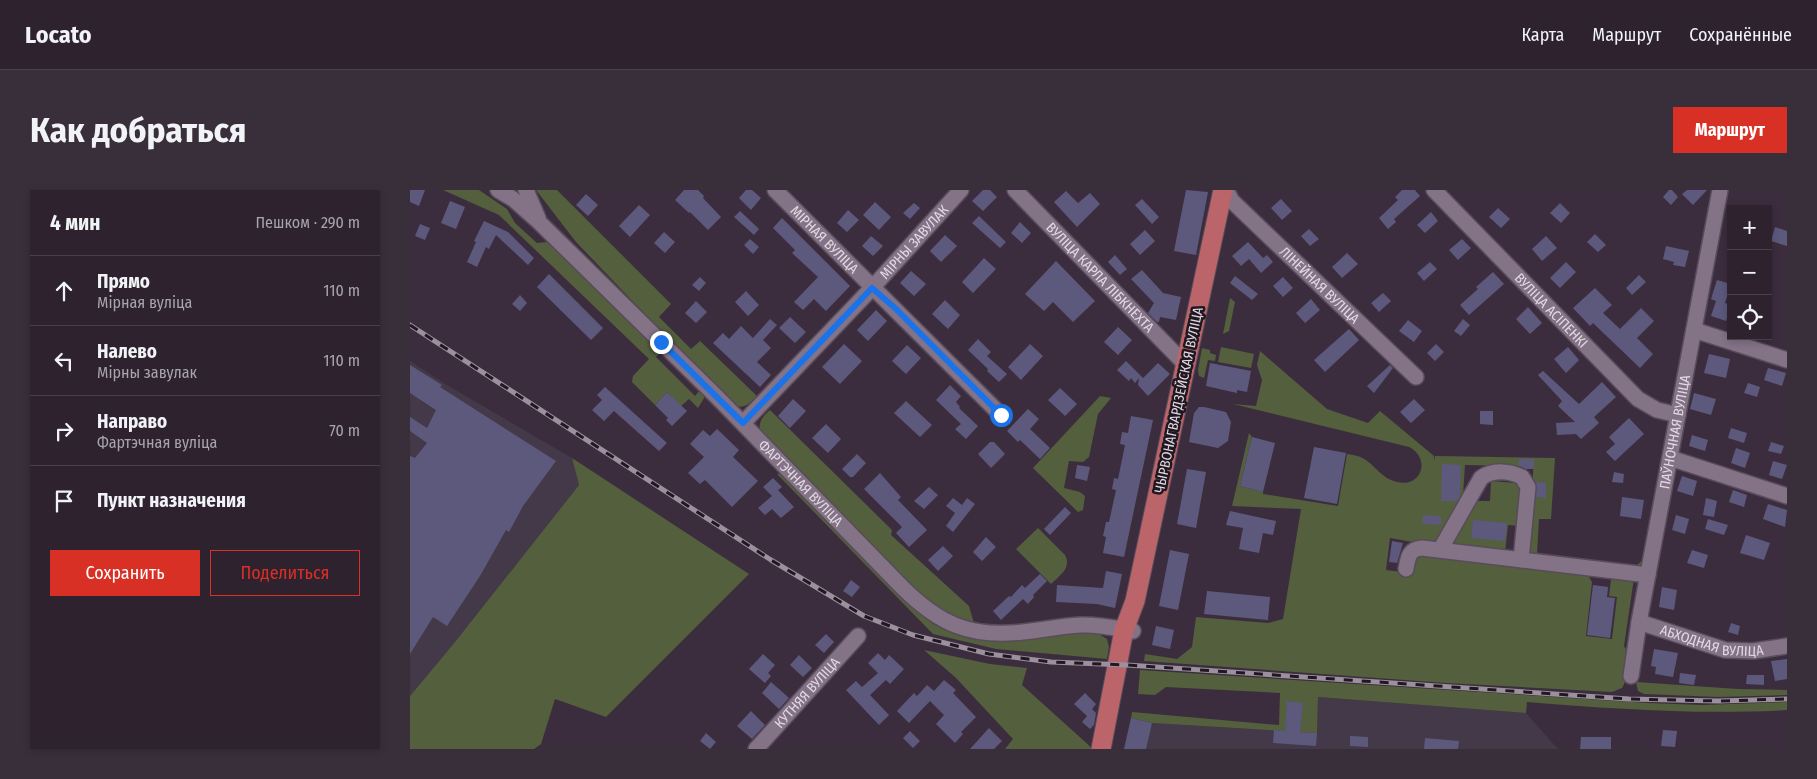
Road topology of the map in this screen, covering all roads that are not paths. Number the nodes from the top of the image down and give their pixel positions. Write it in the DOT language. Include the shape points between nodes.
graph roads {
  1 [pos="498,190"];
  2 [pos="526,190"];
  3 [pos="775,190"];
  4 [pos="961,190"];
  5 [pos="1016,190"];
  6 [pos="1224,190"];
  7 [pos="1434,190"];
  8 [pos="1720,190"];
  9 [pos="539,222"];
  10 [pos="872,288"];
  11 [pos="1694,330"];
  12 [pos="1787,360"];
  13 [pos="1186,365"];
  14 [pos="1416,377"];
  15 [pos="1001,415"];
  16 [pos="1678,415"];
  17 [pos="743,423"];
  18 [pos="1670,458"];
  19 [pos="1787,496"];
  20 [pos="1440,550"];
  21 [pos="1521,560"];
  22 [pos="1406,568"];
  23 [pos="1648,575"];
  24 [pos="1639,622"];
  25 [pos="1129,630"];
  26 [pos="858,636"];
  27 [pos="1787,646"];
  28 [pos="1631,676"];
  29 [pos="756,749"];
  30 [pos="1101,749"];
  31 [pos="1112,749"];
  1 -- 9 [label="street, ФАРТЭЧНАЯ ВУЛІЦА"];
  2 -- 9 [label="street"];
  3 -- 10 [label="street, МІРНАЯ ВУЛІЦА"];
  4 -- 10 [label="street, МІРНЫ ЗАВУЛАК"];
  5 -- 13 [label="street, ВУЛІЦА КАРЛА ЛІБКНЕХТА"];
  6 -- 13 [label="main road, ЧЫРВОНАГВАРДЗЕЙСКАЯ ВУЛІЦА"];
  6 -- 14 [label="street, ЛІНЕЙНАЯ ВУЛІЦА"];
  7 -- 16 [label="street, ВУЛІЦА АСІПЕНКІ" via="1638,399 1656,410"];
  8 -- 11 [label="street, ПАЎНОЧНАЯ ВУЛІЦА"];
  9 -- 17 [label="street, ФАРТЭЧНАЯ ВУЛІЦА"];
  10 -- 15 [label="street, МІРНАЯ ВУЛІЦА"];
  10 -- 17 [label="street, МІРНЫ ЗАВУЛАК"];
  11 -- 12 [label="street"];
  11 -- 16 [label="street, ПАЎНОЧНАЯ ВУЛІЦА"];
  13 -- 25 [label="main road, ЧЫРВОНАГВАРДЗЕЙСКАЯ ВУЛІЦА"];
  16 -- 18 [label="street, ПАЎНОЧНАЯ ВУЛІЦА"];
  17 -- 25 [label="street, ФАРТЭЧНАЯ ВУЛІЦА" via="916,602 942,621 956,627 992,633 1082,625"];
  18 -- 19 [label="street"];
  18 -- 23 [label="street, ПАЎНОЧНАЯ ВУЛІЦА"];
  20 -- 21 [label="street"];
  20 -- 21 [label="street" via="1481,478 1487,473 1509,473 1522,477 1528,487"];
  20 -- 22 [label="street" via="1422,548 1412,551"];
  21 -- 23 [label="street"];
  23 -- 24 [label="street, ПАЎНОЧНАЯ ВУЛІЦА"];
  24 -- 27 [label="street, АБХОДНАЯ ВУЛІЦА" via="1725,650 1753,651"];
  24 -- 28 [label="street, ПАЎНОЧНАЯ ВУЛІЦА"];
  25 -- 30 [label="main road, ЧЫРВОНАГВАРДЗЕЙСКАЯ ВУЛІЦА"];
  25 -- 31 [label="main road, ЧЫРВОНАГВАРДЗЕЙСКАЯ ВУЛІЦА"];
  26 -- 29 [label="street, КУТНЯЯ ВУЛІЦА"];
}
